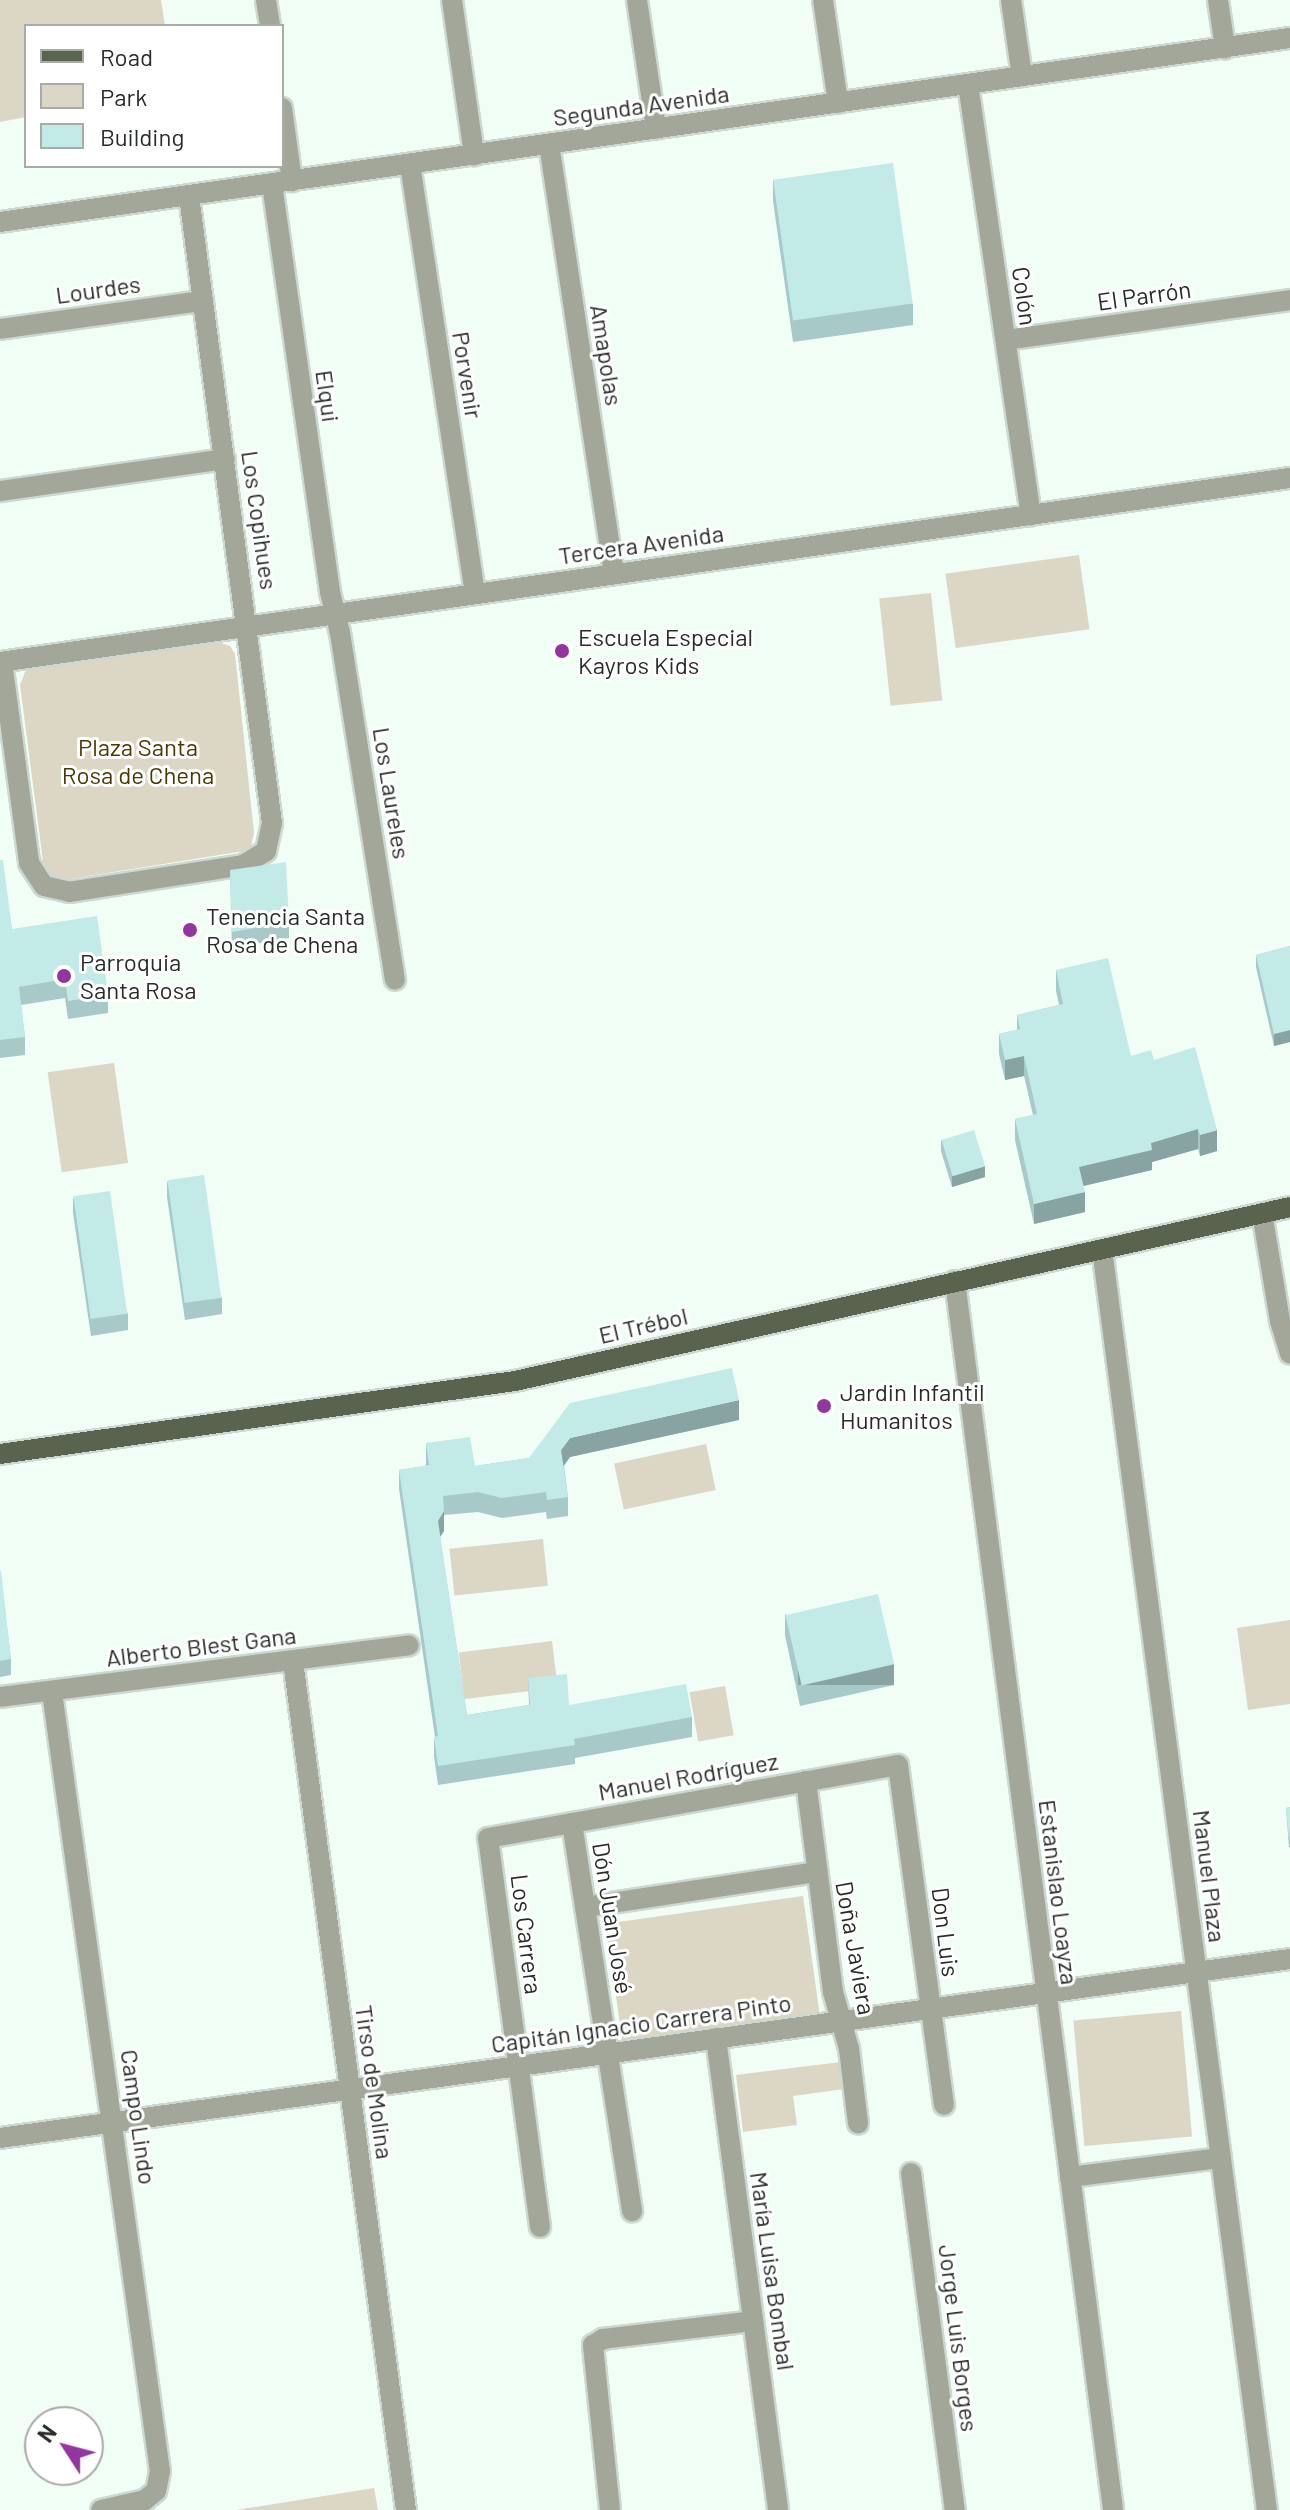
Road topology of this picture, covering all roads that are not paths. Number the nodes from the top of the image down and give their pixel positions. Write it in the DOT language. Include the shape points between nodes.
graph roads {
  1 [pos="266,0"];
  2 [pos="452,0"];
  3 [pos="637,0"];
  4 [pos="823,0"];
  5 [pos="1011,0"];
  6 [pos="1218,0"];
  7 [pos="270,24"];
  8 [pos="1290,38"];
  9 [pos="1225,48"];
  10 [pos="1022,76"];
  11 [pos="968,84"];
  12 [pos="838,103"];
  13 [pos="656,129"];
  14 [pos="549,144"];
  15 [pos="474,155"];
  16 [pos="410,164"];
  17 [pos="282,168"];
  18 [pos="282,182"];
  19 [pos="189,196"];
  20 [pos="0,222"];
  21 [pos="1290,300"];
  22 [pos="203,301"];
  23 [pos="0,329"];
  24 [pos="1006,340"];
  25 [pos="225,459"];
  26 [pos="1290,478"];
  27 [pos="0,491"];
  28 [pos="1031,515"];
  29 [pos="614,574"];
  30 [pos="475,594"];
  31 [pos="336,614"];
  32 [pos="248,627"];
  33 [pos="1,662"];
  34 [pos="395,980"];
  35 [pos="1290,1207"];
  36 [pos="1262,1213"];
  37 [pos="1102,1249"];
  38 [pos="955,1281"];
  39 [pos="1290,1354"];
  40 [pos="0,1454"];
  41 [pos="409,1645"];
  42 [pos="293,1661"];
  43 [pos="52,1692"];
  44 [pos="0,1697"];
  45 [pos="898,1765"];
  46 [pos="806,1781"];
  47 [pos="572,1823"];
  48 [pos="488,1838"];
  49 [pos="817,1872"];
  50 [pos="585,1907"];
  51 [pos="1290,1959"];
  52 [pos="1196,1971"];
  53 [pos="1046,1992"];
  54 [pos="930,2008"];
  55 [pos="841,2021"];
  56 [pos="716,2038"];
  57 [pos="608,2054"];
  58 [pos="518,2066"];
  59 [pos="350,2090"];
  60 [pos="944,2105"];
  61 [pos="114,2123"];
  62 [pos="858,2123"];
  63 [pos="0,2138"];
  64 [pos="1221,2158"];
  65 [pos="911,2173"];
  66 [pos="1070,2177"];
  67 [pos="632,2211"];
  68 [pos="540,2227"];
  69 [pos="753,2321"];
  70 [pos="101,2510"];
  71 [pos="406,2510"];
  72 [pos="610,2510"];
  73 [pos="778,2510"];
  74 [pos="955,2510"];
  75 [pos="1113,2510"];
  76 [pos="1267,2510"];
  1 -- 7 [label="street"];
  2 -- 15 [label="street"];
  3 -- 13 [label="street"];
  4 -- 12 [label="street"];
  5 -- 10 [label="street"];
  6 -- 9 [label="street"];
  8 -- 9 [label="street, Segunda Avenida"];
  9 -- 10 [label="street, Segunda Avenida"];
  10 -- 11 [label="street, Segunda Avenida"];
  11 -- 12 [label="street, Segunda Avenida"];
  11 -- 24 [label="street, Colón"];
  12 -- 13 [label="street, Segunda Avenida"];
  13 -- 14 [label="street, Segunda Avenida"];
  14 -- 15 [label="street, Segunda Avenida"];
  14 -- 29 [label="street, Amapolas"];
  15 -- 16 [label="street, Segunda Avenida"];
  16 -- 18 [label="street, Segunda Avenida"];
  16 -- 30 [label="street, Porvenir"];
  17 -- 18 [label="street, Elqui"];
  18 -- 19 [label="street, Segunda Avenida"];
  18 -- 31 [label="street, Elqui"];
  19 -- 20 [label="street, Segunda Avenida"];
  19 -- 22 [label="street, Los Copihues"];
  21 -- 24 [label="street, El Parrón"];
  22 -- 23 [label="street, Lourdes"];
  22 -- 25 [label="street, Los Copihues"];
  24 -- 28 [label="street, Colón"];
  25 -- 27 [label="street"];
  25 -- 32 [label="street, Los Copihues"];
  26 -- 28 [label="street, Tercera Avenida"];
  28 -- 29 [label="street, Tercera Avenida"];
  29 -- 30 [label="street, Tercera Avenida"];
  30 -- 31 [label="street, Tercera Avenida"];
  31 -- 32 [label="street, Tercera Avenida"];
  31 -- 34 [label="street, Los Laureles"];
  32 -- 33 [label="street, Tercera Avenida"];
  32 -- 33 [label="street, Los Copihues" via="273,833 266,851 243,865 69,892 44,886 29,863"];
  35 -- 36 [label="main road, El Trébol"];
  36 -- 37 [label="main road, El Trébol"];
  36 -- 39 [label="street"];
  37 -- 38 [label="main road, El Trébol"];
  37 -- 52 [label="street, Manuel Plaza"];
  38 -- 40 [label="main road, El Trébol" via="515,1381"];
  38 -- 53 [label="street, Estanislao Loayza"];
  41 -- 42 [label="street, Alberto Blest Gana"];
  42 -- 43 [label="street, Alberto Blest Gana"];
  42 -- 59 [label="street, Tirso de Molina"];
  43 -- 44 [label="street, Alberto Blest Gana"];
  43 -- 61 [label="street, Campo Lindo"];
  45 -- 46 [label="street, Manuel Rodríguez"];
  45 -- 54 [label="street, Don Luis"];
  46 -- 47 [label="street, Manuel Rodríguez"];
  46 -- 49 [label="street, Doña Javiera"];
  47 -- 48 [label="street, Manuel Rodríguez"];
  47 -- 50 [label="street, Dón Juan José"];
  48 -- 58 [label="street, Los Carrera"];
  49 -- 50 [label="street"];
  49 -- 55 [label="street, Doña Javiera"];
  50 -- 57 [label="street, Dón Juan José"];
  51 -- 52 [label="street, Capitán Ignacio Carrera Pinto"];
  52 -- 53 [label="street, Capitán Ignacio Carrera Pinto"];
  52 -- 64 [label="street, Manuel Plaza"];
  53 -- 54 [label="street, Capitán Ignacio Carrera Pinto"];
  53 -- 66 [label="street, Estanislao Loayza"];
  54 -- 55 [label="street, Capitán Ignacio Carrera Pinto"];
  54 -- 60 [label="street, Don Luis"];
  55 -- 56 [label="street, Capitán Ignacio Carrera Pinto"];
  55 -- 62 [label="street, Doña Javiera"];
  56 -- 57 [label="street, Capitán Ignacio Carrera Pinto"];
  56 -- 69 [label="street, María Luisa Bombal"];
  57 -- 58 [label="street, Capitán Ignacio Carrera Pinto"];
  57 -- 67 [label="street, Dón Juan José"];
  58 -- 59 [label="street, Capitán Ignacio Carrera Pinto"];
  58 -- 68 [label="street, Los Carrera"];
  59 -- 61 [label="street, Capitán Ignacio Carrera Pinto"];
  59 -- 71 [label="street, Tirso de Molina"];
  61 -- 63 [label="street, Capitán Ignacio Carrera Pinto"];
  61 -- 70 [label="street, Campo Lindo" via="160,2478 156,2491 145,2500"];
  64 -- 66 [label="street"];
  64 -- 76 [label="street, Manuel Plaza"];
  65 -- 74 [label="street, Jorge Luis Borges"];
  66 -- 75 [label="street, Estanislao Loayza"];
  69 -- 72 [label="street" via="603,2339 593,2345"];
  69 -- 73 [label="street, María Luisa Bombal"];
}
